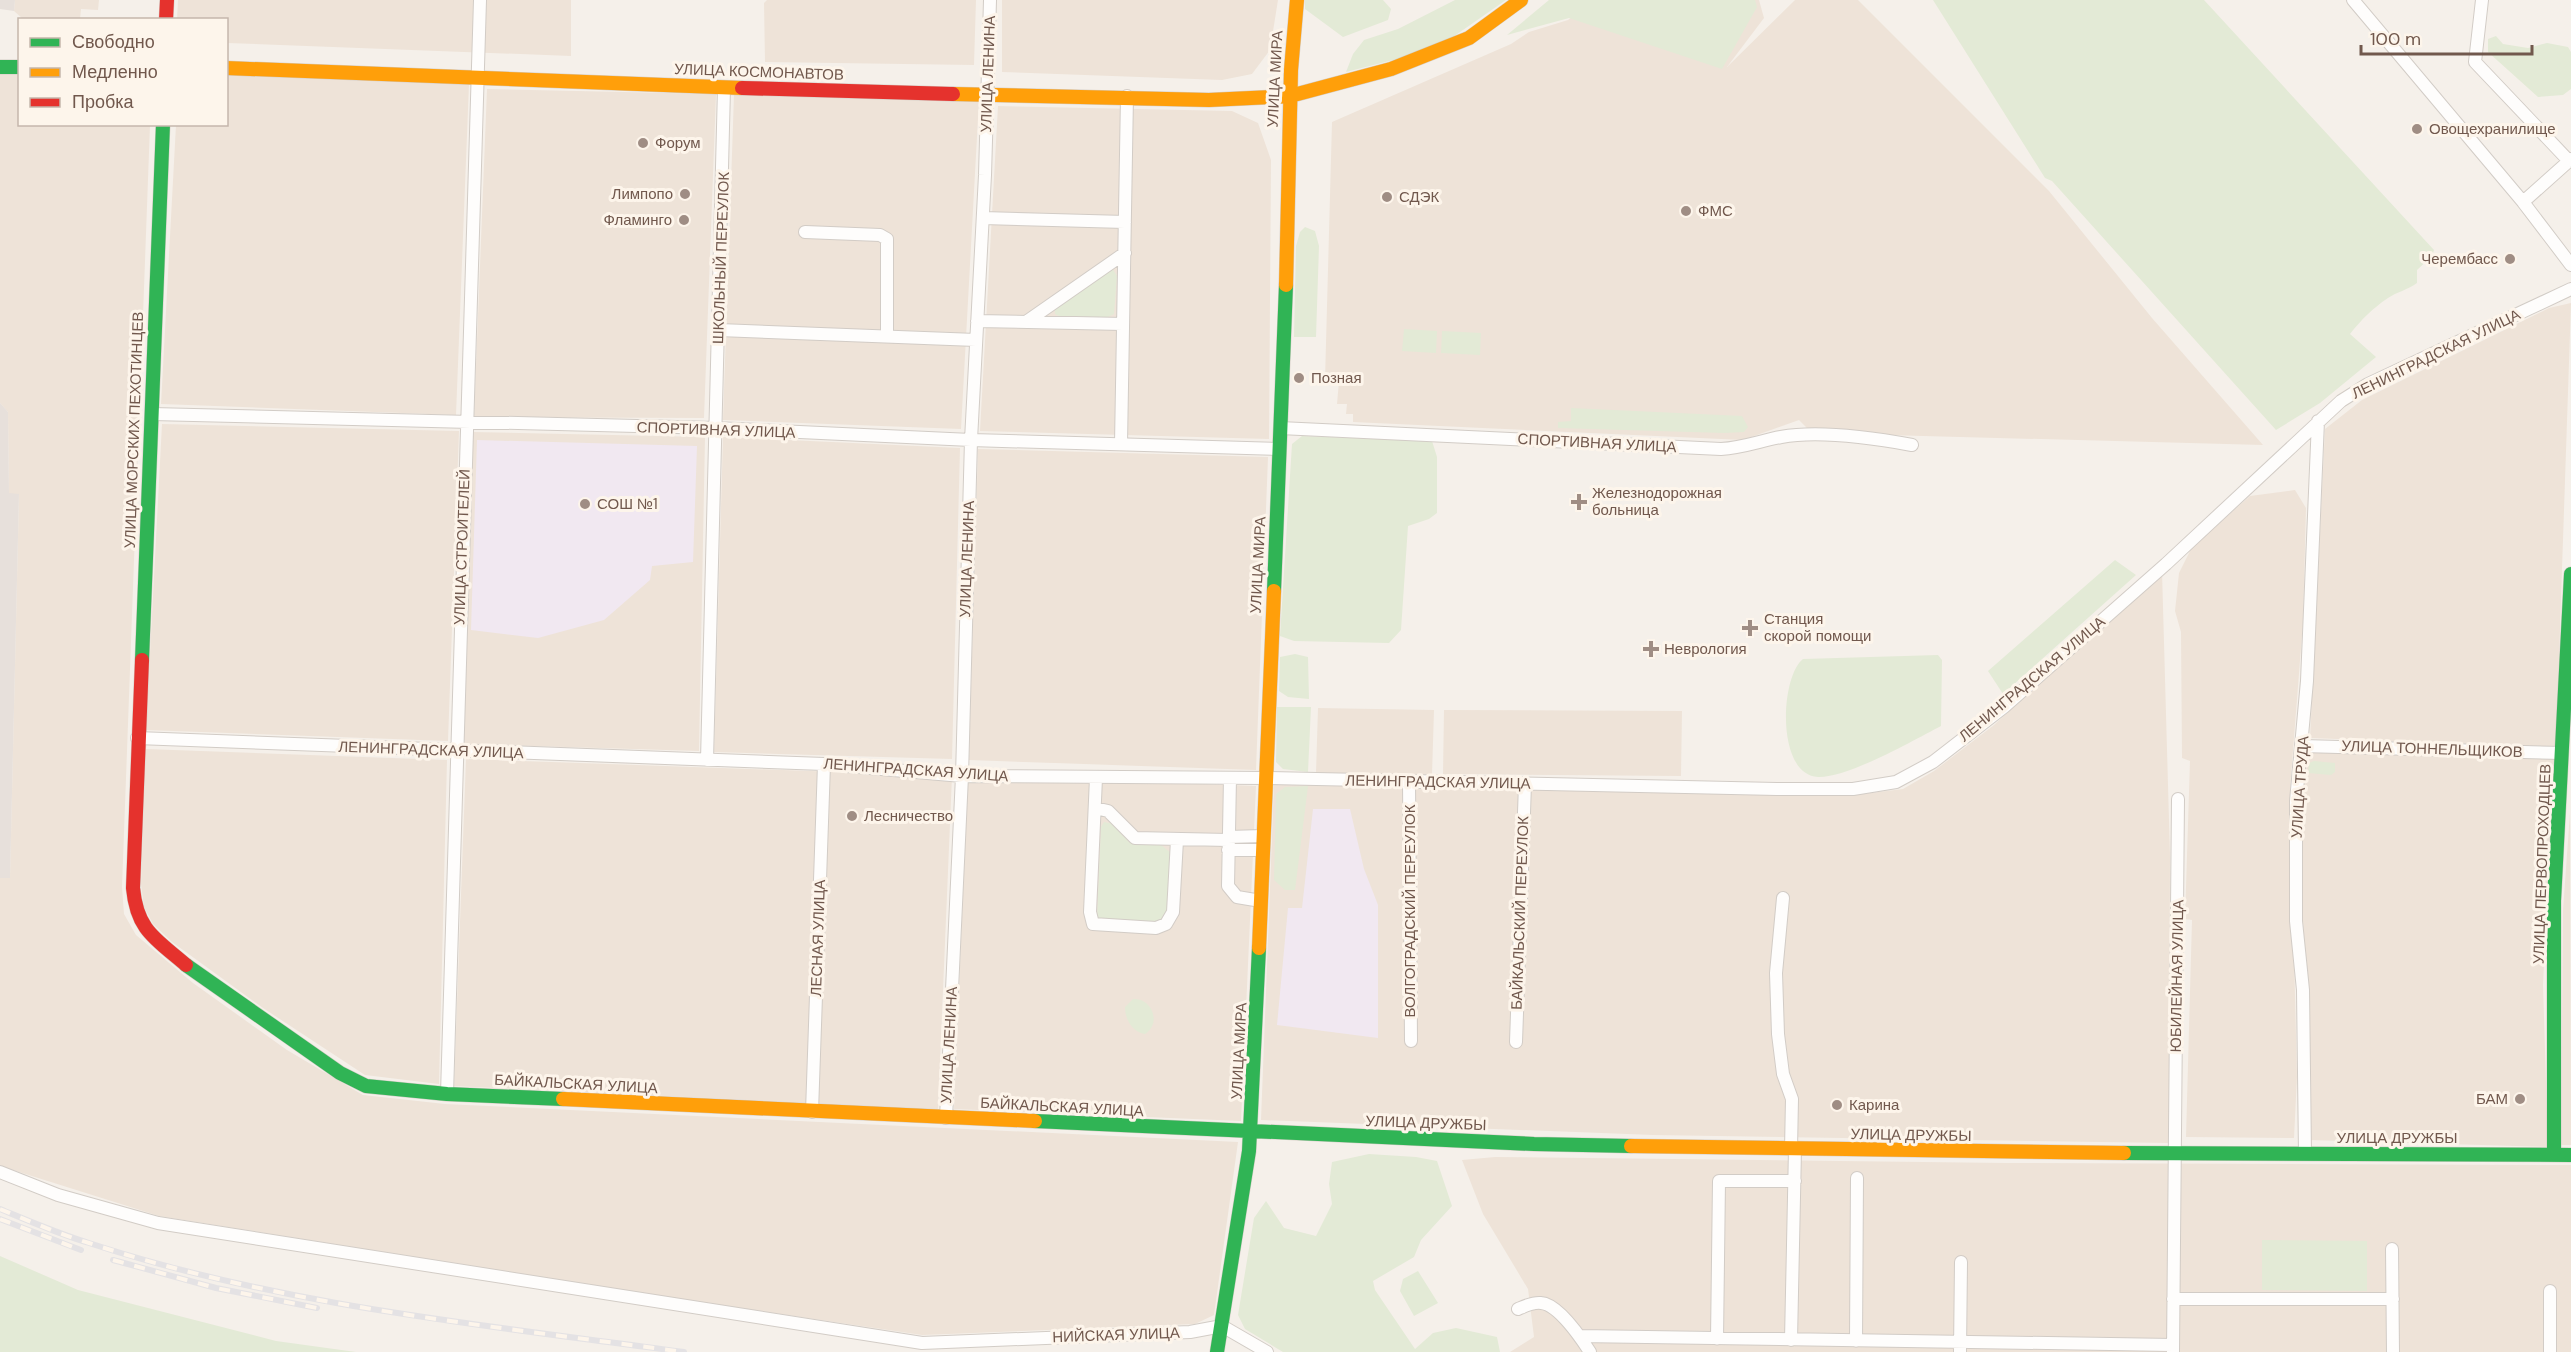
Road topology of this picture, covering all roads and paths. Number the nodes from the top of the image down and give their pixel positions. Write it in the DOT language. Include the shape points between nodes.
graph roads {
  1 [pos="167,0"];
  2 [pos="480,0"];
  3 [pos="990,0"];
  4 [pos="1297,0"];
  5 [pos="1521,0"];
  6 [pos="2353,0"];
  7 [pos="2482,0"];
  8 [pos="166,18"];
  9 [pos="0,67"];
  10 [pos="18,67"];
  11 [pos="228,68"];
  12 [pos="478,79"];
  13 [pos="724,88"];
  14 [pos="987,95"];
  15 [pos="1127,96"];
  16 [pos="1290,96"];
  17 [pos="163,126"];
  18 [pos="2570,160"];
  19 [pos="2523,202"];
  20 [pos="983,218"];
  21 [pos="1125,222"];
  22 [pos="805,232"];
  23 [pos="1125,253"];
  24 [pos="2571,265"];
  25 [pos="2571,288"];
  26 [pos="977,321"];
  27 [pos="1026,322"];
  28 [pos="1123,324"];
  29 [pos="719,330"];
  30 [pos="887,336"];
  31 [pos="976,339"];
  32 [pos="152,414"];
  33 [pos="2318,421"];
  34 [pos="466,424"];
  35 [pos="716,428"];
  36 [pos="1280,428"];
  37 [pos="971,440"];
  38 [pos="1121,444"];
  39 [pos="1912,445"];
  40 [pos="1279,449"];
  41 [pos="2571,574"];
  42 [pos="137,738"];
  43 [pos="2302,746"];
  44 [pos="457,750"];
  45 [pos="2562,753"];
  46 [pos="707,760"];
  47 [pos="824,764"];
  48 [pos="962,776"];
  49 [pos="1096,778"];
  50 [pos="1230,778"];
  51 [pos="1265,778"];
  52 [pos="1409,781"];
  53 [pos="1525,784"];
  54 [pos="2178,799"];
  55 [pos="1095,808"];
  56 [pos="1177,840"];
  57 [pos="1228,842"];
  58 [pos="1263,843"];
  59 [pos="1783,898"];
  60 [pos="1261,901"];
  61 [pos="1411,1041"];
  62 [pos="1516,1042"];
  63 [pos="447,1094"];
  64 [pos="812,1112"];
  65 [pos="946,1118"];
  66 [pos="1251,1132"];
  67 [pos="1793,1149"];
  68 [pos="2173,1153"];
  69 [pos="2305,1154"];
  70 [pos="2554,1155"];
  71 [pos="2571,1155"];
  72 [pos="0,1172"];
  73 [pos="1857,1178"];
  74 [pos="1794,1181"];
  75 [pos="2392,1249"];
  76 [pos="1961,1262"];
  77 [pos="2550,1291"];
  78 [pos="2173,1299"];
  79 [pos="2393,1299"];
  80 [pos="1518,1309"];
  81 [pos="1222,1326"];
  82 [pos="1580,1336"];
  83 [pos="1717,1339"];
  84 [pos="1791,1340"];
  85 [pos="1856,1341"];
  86 [pos="1960,1347"];
  87 [pos="2173,1348"];
  88 [pos="1217,1352"];
  89 [pos="1267,1352"];
  90 [pos="1590,1352"];
  91 [pos="2393,1352"];
  92 [pos="2550,1352"];
  1 -- 8 [label="street"];
  2 -- 12 [label="street, УЛИЦА СТРОИТЕЛЕЙ"];
  3 -- 14 [label="street, УЛИЦА ЛЕНИНА"];
  4 -- 16 [label="street, УЛИЦА МИРА"];
  5 -- 16 [label="street, УЛИЦА КОСМОНАВТОВ" via="1488,26 1450,48 1391,69"];
  6 -- 19 [label="street"];
  7 -- 18 [label="street" via="2475,62"];
  9 -- 10 [label="street"];
  11 -- 12 [label="street, УЛИЦА КОСМОНАВТОВ"];
  12 -- 13 [label="street, УЛИЦА КОСМОНАВТОВ"];
  12 -- 34 [label="street, УЛИЦА СТРОИТЕЛЕЙ"];
  13 -- 14 [label="street, УЛИЦА КОСМОНАВТОВ"];
  13 -- 29 [label="street, ШКОЛЬНЫЙ ПЕРЕУЛОК"];
  14 -- 15 [label="street, УЛИЦА КОСМОНАВТОВ"];
  14 -- 20 [label="street, УЛИЦА ЛЕНИНА"];
  15 -- 16 [label="street, УЛИЦА КОСМОНАВТОВ"];
  15 -- 21 [label="street"];
  16 -- 36 [label="street, УЛИЦА МИРА"];
  17 -- 32 [label="street, УЛИЦА МОРСКИХ ПЕХОТИНЦЕВ"];
  18 -- 19 [label="street"];
  19 -- 24 [label="street"];
  20 -- 21 [label="street"];
  20 -- 26 [label="street, УЛИЦА ЛЕНИНА"];
  21 -- 23 [label="street"];
  22 -- 30 [label="street" via="880,235 887,239"];
  23 -- 27 [label="street"];
  23 -- 28 [label="street"];
  25 -- 33 [label="street, ЛЕНИНГРАДСКАЯ УЛИЦА" via="2368,384"];
  26 -- 27 [label="street"];
  26 -- 31 [label="street, УЛИЦА ЛЕНИНА"];
  27 -- 28 [label="street"];
  28 -- 38 [label="street"];
  29 -- 30 [label="street"];
  29 -- 35 [label="street, ШКОЛЬНЫЙ ПЕРЕУЛОК"];
  30 -- 31 [label="street"];
  31 -- 37 [label="street, УЛИЦА ЛЕНИНА"];
  32 -- 34 [label="street, СПОРТИВНАЯ УЛИЦА"];
  32 -- 42 [label="street, УЛИЦА МОРСКИХ ПЕХОТИНЦЕВ"];
  33 -- 43 [label="street, УЛИЦА ТРУДА"];
  33 -- 53 [label="street, ЛЕНИНГРАДСКАЯ УЛИЦА" via="2166,564 2004,707 1933,762 1896,782 1853,789"];
  34 -- 35 [label="street, СПОРТИВНАЯ УЛИЦА"];
  34 -- 44 [label="street, УЛИЦА СТРОИТЕЛЕЙ"];
  35 -- 37 [label="street, СПОРТИВНАЯ УЛИЦА"];
  35 -- 46 [label="street, ШКОЛЬНЫЙ ПЕРЕУЛОК"];
  36 -- 39 [label="street, СПОРТИВНАЯ УЛИЦА" via="1721,449 1742,448 1783,437 1862,436"];
  36 -- 40 [label="street, УЛИЦА МИРА"];
  37 -- 38 [label="street, СПОРТИВНАЯ УЛИЦА"];
  37 -- 48 [label="street, УЛИЦА ЛЕНИНА"];
  38 -- 40 [label="street, СПОРТИВНАЯ УЛИЦА"];
  40 -- 51 [label="street, УЛИЦА МИРА"];
  41 -- 45 [label="street, УЛИЦА ПЕРВОПРОХОДЦЕВ"];
  42 -- 44 [label="street, ЛЕНИНГРАДСКАЯ УЛИЦА"];
  42 -- 63 [label="street, БАЙКАЛЬСКАЯ УЛИЦА" via="133,888 135,911 146,930 198,974 340,1073 366,1086"];
  43 -- 45 [label="street, УЛИЦА ТОННЕЛЬЩИКОВ"];
  43 -- 69 [label="street, УЛИЦА ТРУДА" via="2296,801 2296,905 2303,990"];
  44 -- 46 [label="street, ЛЕНИНГРАДСКАЯ УЛИЦА"];
  44 -- 63 [label="street, УЛИЦА СТРОИТЕЛЕЙ"];
  45 -- 70 [label="street, УЛИЦА ПЕРВОПРОХОДЦЕВ" via="2554,901"];
  46 -- 47 [label="street, ЛЕНИНГРАДСКАЯ УЛИЦА"];
  47 -- 48 [label="street, ЛЕНИНГРАДСКАЯ УЛИЦА"];
  47 -- 64 [label="street, ЛЕСНАЯ УЛИЦА"];
  48 -- 49 [label="street, ЛЕНИНГРАДСКАЯ УЛИЦА"];
  48 -- 65 [label="street, УЛИЦА ЛЕНИНА"];
  49 -- 50 [label="street, ЛЕНИНГРАДСКАЯ УЛИЦА"];
  49 -- 55 [label="street"];
  50 -- 51 [label="street, ЛЕНИНГРАДСКАЯ УЛИЦА"];
  50 -- 57 [label="street"];
  51 -- 52 [label="street, ЛЕНИНГРАДСКАЯ УЛИЦА"];
  51 -- 58 [label="street, УЛИЦА МИРА"];
  52 -- 53 [label="street, ЛЕНИНГРАДСКАЯ УЛИЦА"];
  52 -- 61 [label="street, ВОЛГОГРАДСКИЙ ПЕРЕУЛОК"];
  53 -- 62 [label="street, БАЙКАЛЬСКИЙ ПЕРЕУЛОК"];
  54 -- 68 [label="street, ЮБИЛЕЙНАЯ УЛИЦА"];
  55 -- 56 [label="street" via="1108,811 1135,838"];
  55 -- 56 [label="street" via="1090,915 1096,925 1156,928 1170,921"];
  56 -- 57 [label="street"];
  57 -- 58 [label="street"];
  57 -- 60 [label="street" via="1227,880 1233,893 1241,899"];
  58 -- 60 [label="street, УЛИЦА МИРА"];
  59 -- 67 [label="street" via="1776,973 1778,1034 1783,1074 1792,1100"];
  60 -- 66 [label="street, УЛИЦА МИРА"];
  63 -- 64 [label="street, БАЙКАЛЬСКАЯ УЛИЦА"];
  64 -- 65 [label="street, БАЙКАЛЬСКАЯ УЛИЦА"];
  65 -- 66 [label="street, БАЙКАЛЬСКАЯ УЛИЦА"];
  66 -- 67 [label="street, УЛИЦА ДРУЖБЫ" via="1534,1144"];
  66 -- 81 [label="street, УЛИЦА МИРА"];
  67 -- 68 [label="street, УЛИЦА ДРУЖБЫ"];
  67 -- 74 [label="street"];
  68 -- 69 [label="street, УЛИЦА ДРУЖБЫ"];
  68 -- 78 [label="street, ЮБИЛЕЙНАЯ УЛИЦА"];
  69 -- 70 [label="street, УЛИЦА ДРУЖБЫ"];
  70 -- 71 [label="street, УЛИЦА ДРУЖБЫ"];
  72 -- 81 [label="street, НИЙСКАЯ УЛИЦА" via="58,1195 158,1223 922,1343 1190,1332"];
  73 -- 85 [label="street"];
  74 -- 83 [label="street" via="1719,1181"];
  74 -- 84 [label="street"];
  75 -- 79 [label="street"];
  76 -- 86 [label="street"];
  77 -- 92 [label="street"];
  78 -- 79 [label="street"];
  78 -- 87 [label="street, ЮБИЛЕЙНАЯ УЛИЦА"];
  79 -- 91 [label="street"];
  80 -- 82 [label="street" via="1545,1303"];
  81 -- 88 [label="street, УЛИЦА МИРА"];
  81 -- 89 [label="street"];
  82 -- 83 [label="street"];
  82 -- 90 [label="street"];
  83 -- 84 [label="street"];
  84 -- 85 [label="street"];
  85 -- 86 [label="street"];
  86 -- 87 [label="street"];
}
